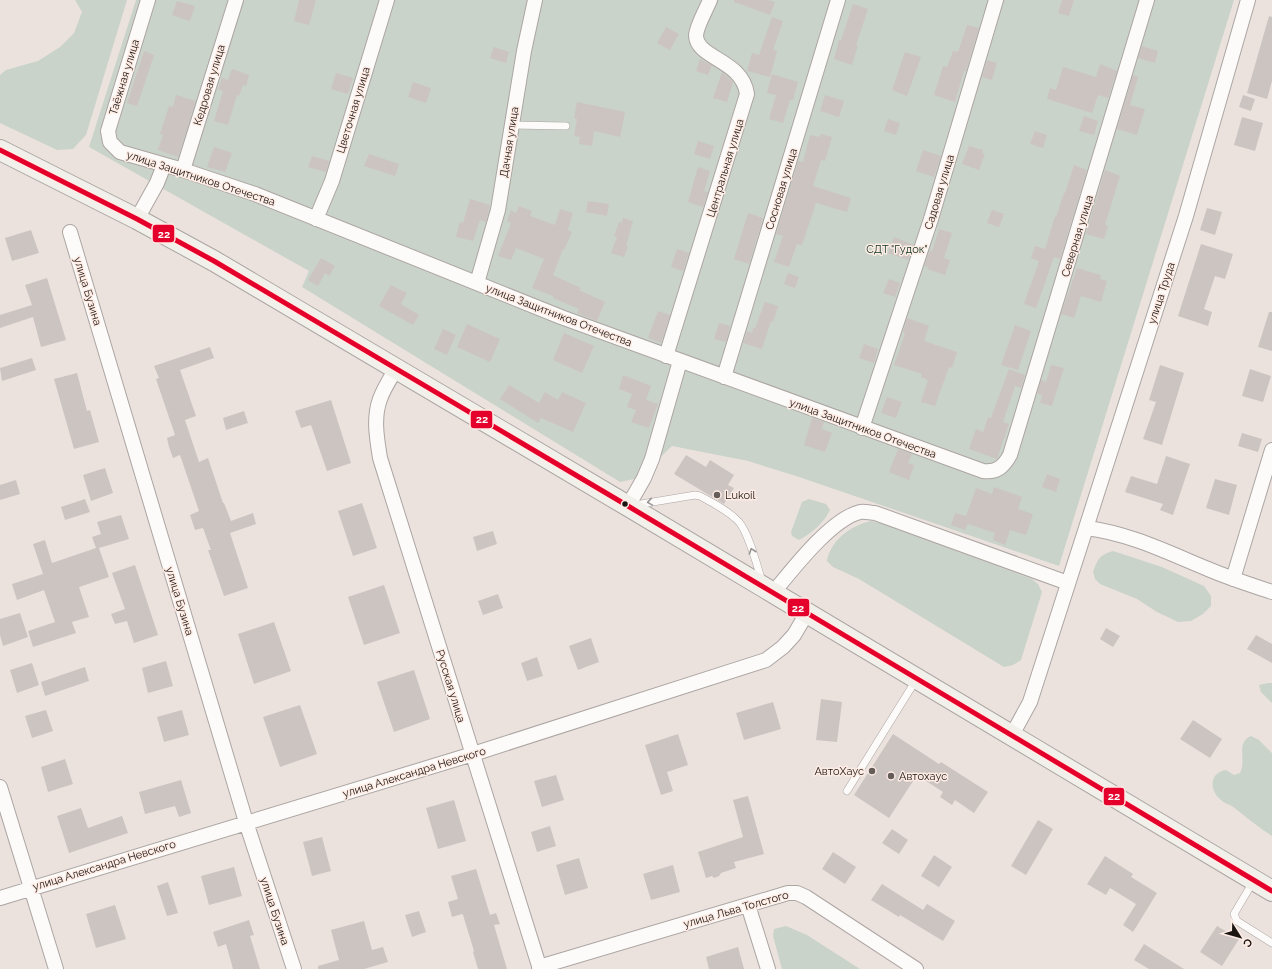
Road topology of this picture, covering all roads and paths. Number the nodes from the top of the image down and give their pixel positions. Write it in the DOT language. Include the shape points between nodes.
graph roads {
  1 [pos="148,0"];
  2 [pos="236,0"];
  3 [pos="387,0"];
  4 [pos="535,0"];
  5 [pos="710,0"];
  6 [pos="838,0"];
  7 [pos="996,0"];
  8 [pos="1147,0"];
  9 [pos="1248,0"];
  10 [pos="512,125"];
  11 [pos="566,126"];
  12 [pos="0,150"];
  13 [pos="120,152"];
  14 [pos="164,165"];
  15 [pos="183,170"];
  16 [pos="137,219"];
  17 [pos="316,219"];
  18 [pos="70,232"];
  19 [pos="477,283"];
  20 [pos="666,356"];
  21 [pos="680,362"];
  22 [pos="396,369"];
  23 [pos="724,377"];
  24 [pos="862,428"];
  25 [pos="1272,450"];
  26 [pos="1000,469"];
  27 [pos="628,506"];
  28 [pos="1086,528"];
  29 [pos="1233,579"];
  30 [pos="1068,583"];
  31 [pos="769,590"];
  32 [pos="1272,592"];
  33 [pos="807,613"];
  34 [pos="917,678"];
  35 [pos="1012,734"];
  36 [pos="473,754"];
  37 [pos="0,787"];
  38 [pos="847,791"];
  39 [pos="246,822"];
  40 [pos="1254,880"];
  41 [pos="31,887"];
  42 [pos="1272,891"];
  43 [pos="0,898"];
  44 [pos="748,905"];
  45 [pos="1272,944"];
  46 [pos="539,968"];
  47 [pos="56,969"];
  48 [pos="294,969"];
  49 [pos="768,969"];
  50 [pos="916,969"];
  1 -- 13 [label="street, Таёжная улица" via="108,131 110,142"];
  2 -- 15 [label="street, Кедровая улица"];
  3 -- 17 [label="street, Цветочная улица" via="332,181"];
  4 -- 10 [label="street, Дачная улица"];
  5 -- 20 [label="street, Центральная улица" via="697,30 698,44 738,73 746,86 747,94"];
  6 -- 23 [label="street, Сосновая улица"];
  7 -- 24 [label="street, Садовая улица" via="931,219"];
  8 -- 26 [label="street, Северная улица" via="1010,454"];
  9 -- 28 [label="street, улица Труда" via="1186,216"];
  10 -- 11 [label="lane"];
  10 -- 19 [label="street, Дачная улица" via="498,210"];
  12 -- 16 [label="main road"];
  13 -- 14 [label="street, улица Защитников Отечества"];
  14 -- 15 [label="street, улица Защитников Отечества"];
  14 -- 16 [label="street"];
  15 -- 17 [label="street, улица Защитников Отечества" via="255,194"];
  16 -- 22 [label="main road"];
  17 -- 19 [label="street, улица Защитников Отечества"];
  18 -- 39 [label="street, улица Бузина"];
  19 -- 20 [label="street, улица Защитников Отечества"];
  20 -- 21 [label="street, улица Защитников Отечества"];
  21 -- 23 [label="street, улица Защитников Отечества"];
  21 -- 27 [label="street" via="652,459"];
  22 -- 27 [label="main road"];
  22 -- 36 [label="street, Русская улица" via="379,401 376,424 380,458"];
  23 -- 24 [label="street, улица Защитников Отечества"];
  24 -- 26 [label="street, улица Защитников Отечества" via="983,471"];
  25 -- 29 [label="street"];
  27 -- 31 [label="main road"];
  31 -- 27 [label="lane, one-way" via="739,522 700,496"];
  28 -- 29 [label="street" via="1137,540"];
  28 -- 30 [label="street, улица Труда"];
  29 -- 32 [label="street"];
  30 -- 31 [label="street" via="875,513 861,512 844,519 825,535"];
  30 -- 35 [label="street, улица Труда" via="1030,702"];
  31 -- 33 [label="main road"];
  33 -- 34 [label="main road"];
  33 -- 36 [label="street, улица Александра Невского" via="794,635 766,660"];
  34 -- 35 [label="main road"];
  34 -- 38 [label="lane"];
  35 -- 40 [label="main road"];
  36 -- 39 [label="street, улица Александра Невского"];
  36 -- 46 [label="street, Русская улица"];
  37 -- 41 [label="street"];
  39 -- 41 [label="street, улица Александра Невского"];
  39 -- 48 [label="street, улица Бузина"];
  40 -- 42 [label="main road"];
  40 -- 45 [label="lane" via="1234,914 1237,921"];
  41 -- 43 [label="street, улица Александра Невского"];
  41 -- 47 [label="street"];
  44 -- 46 [label="street, улица Льва Толстого"];
  44 -- 49 [label="street"];
  44 -- 50 [label="street, улица Льва Толстого" via="788,893 797,893"];
}
